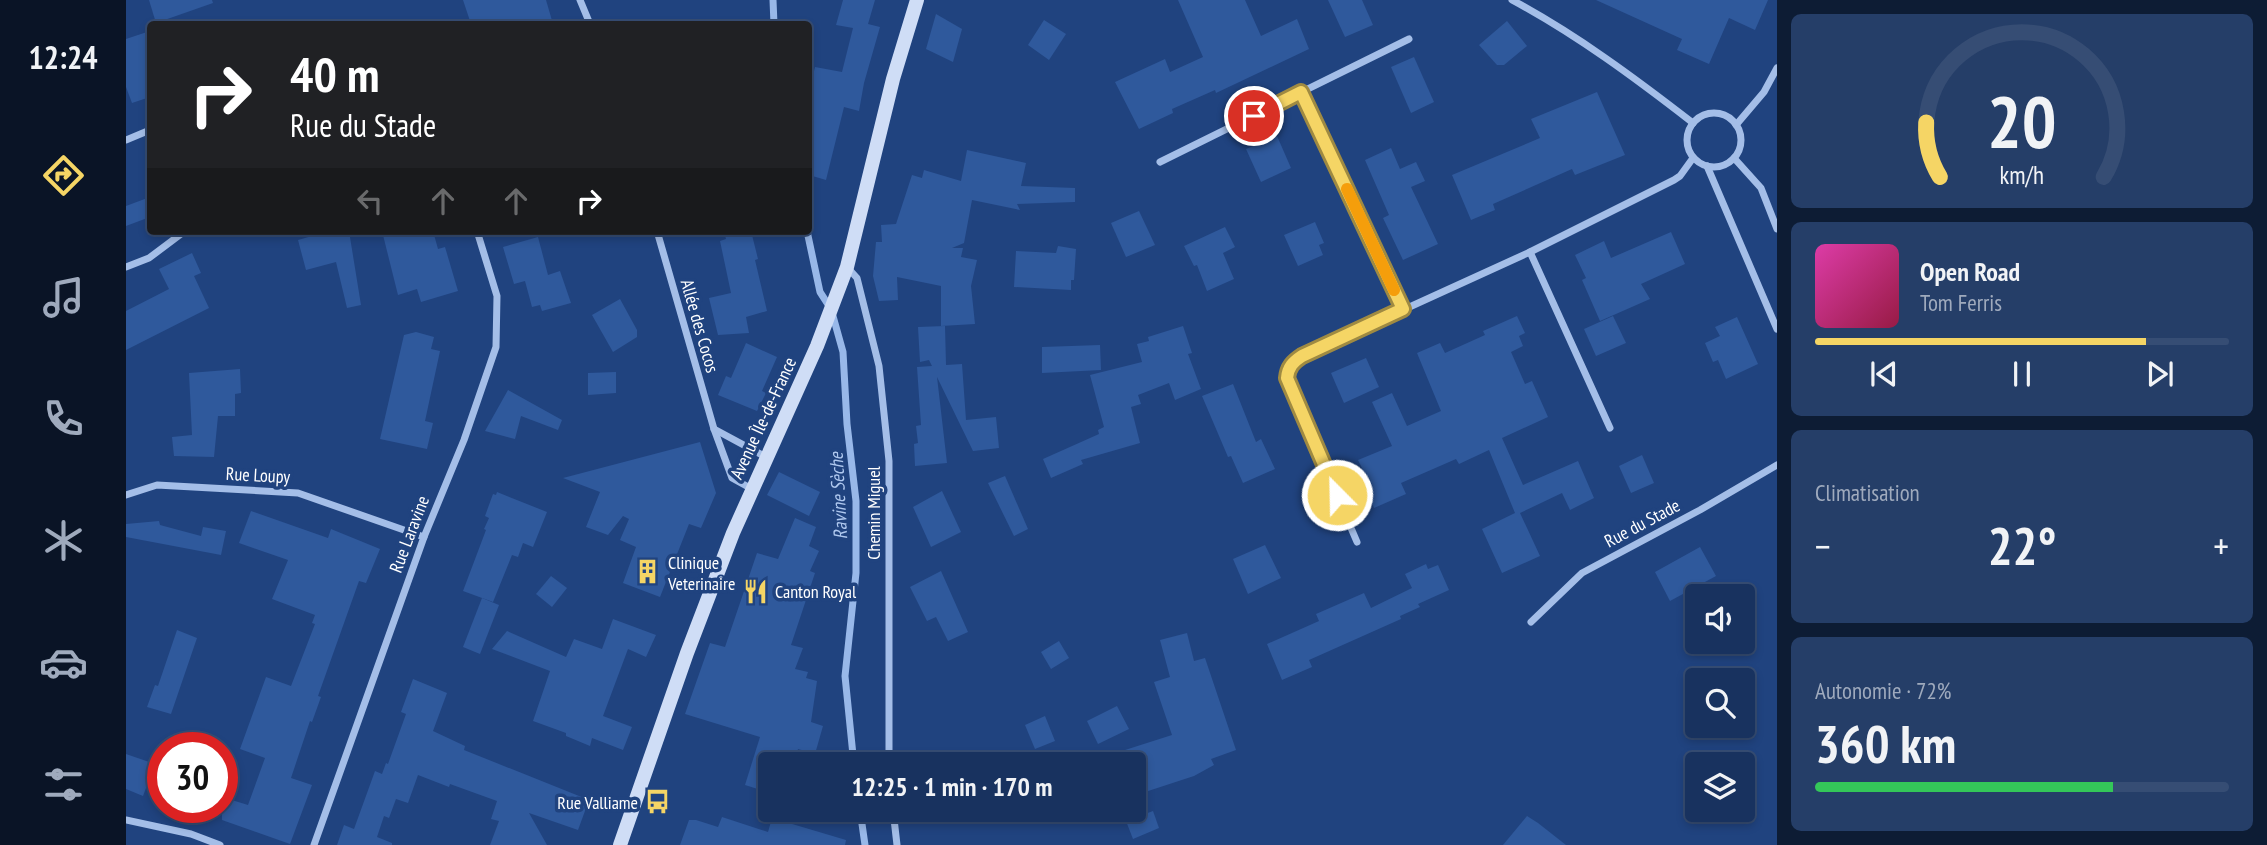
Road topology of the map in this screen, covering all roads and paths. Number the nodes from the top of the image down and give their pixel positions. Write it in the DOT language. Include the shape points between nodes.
graph roads {
  1 [pos="580,0"];
  2 [pos="916,0"];
  3 [pos="1512,0"];
  4 [pos="589,21"];
  5 [pos="1409,39"];
  6 [pos="1777,68"];
  7 [pos="1301,92"];
  8 [pos="1693,123"];
  9 [pos="1736,125"];
  10 [pos="147,131"];
  11 [pos="126,140"];
  12 [pos="1693,158"];
  13 [pos="1734,158"];
  14 [pos="1160,162"];
  15 [pos="1707,166"];
  16 [pos="1777,229"];
  17 [pos="180,235"];
  18 [pos="478,235"];
  19 [pos="658,235"];
  20 [pos="1530,252"];
  21 [pos="126,267"];
  22 [pos="847,267"];
  23 [pos="1403,309"];
  24 [pos="1777,329"];
  25 [pos="1610,428"];
  26 [pos="714,429"];
  27 [pos="766,457"];
  28 [pos="1777,465"];
  29 [pos="752,489"];
  30 [pos="126,495"];
  31 [pos="424,537"];
  32 [pos="1357,542"];
  33 [pos="1531,622"];
  34 [pos="889,752"];
  35 [pos="126,820"];
  36 [pos="894,822"];
  37 [pos="220,845"];
  38 [pos="314,845"];
  39 [pos="620,845"];
  40 [pos="897,845"];
  1 -- 4 [label="street"];
  2 -- 22 [label="street, Avenue Île-de-France"];
  3 -- 8 [label="street" via="1627,72"];
  5 -- 7 [label="street"];
  6 -- 9 [label="street" via="1765,92"];
  7 -- 14 [label="street"];
  7 -- 23 [label="street"];
  8 -- 9 [label="street" via="1715,113"];
  8 -- 12 [label="street" via="1687,141"];
  9 -- 13 [label="street" via="1741,142"];
  10 -- 11 [label="street"];
  12 -- 15 [label="street"];
  12 -- 20 [label="street" via="1674,180"];
  13 -- 15 [label="street" via="1722,166"];
  13 -- 16 [label="street" via="1761,188"];
  15 -- 24 [label="street"];
  17 -- 21 [label="street" via="149,258"];
  18 -- 31 [label="street, Rue Laravine" via="497,296 496,347"];
  19 -- 26 [label="street, Allée des Cocos"];
  20 -- 23 [label="street"];
  20 -- 25 [label="street"];
  22 -- 27 [label="street, Avenue Île-de-France"];
  22 -- 34 [label="street, Chemin Miguel" via="858,278 879,366 889,461"];
  23 -- 32 [label="street" via="1302,356 1288,370 1287,378"];
  26 -- 27 [label="street"];
  26 -- 29 [label="street, Allée des Cocos" via="732,478"];
  27 -- 29 [label="street, Avenue Île-de-France"];
  28 -- 33 [label="street, Rue du Stade" via="1582,573"];
  29 -- 39 [label="street, Avenue Île-de-France" via="687,653"];
  30 -- 31 [label="street, Rue Loupy" via="156,485 298,493"];
  31 -- 38 [label="street, Rue Laravine"];
  35 -- 37 [label="street"];
  36 -- 40 [label="street"];
}
